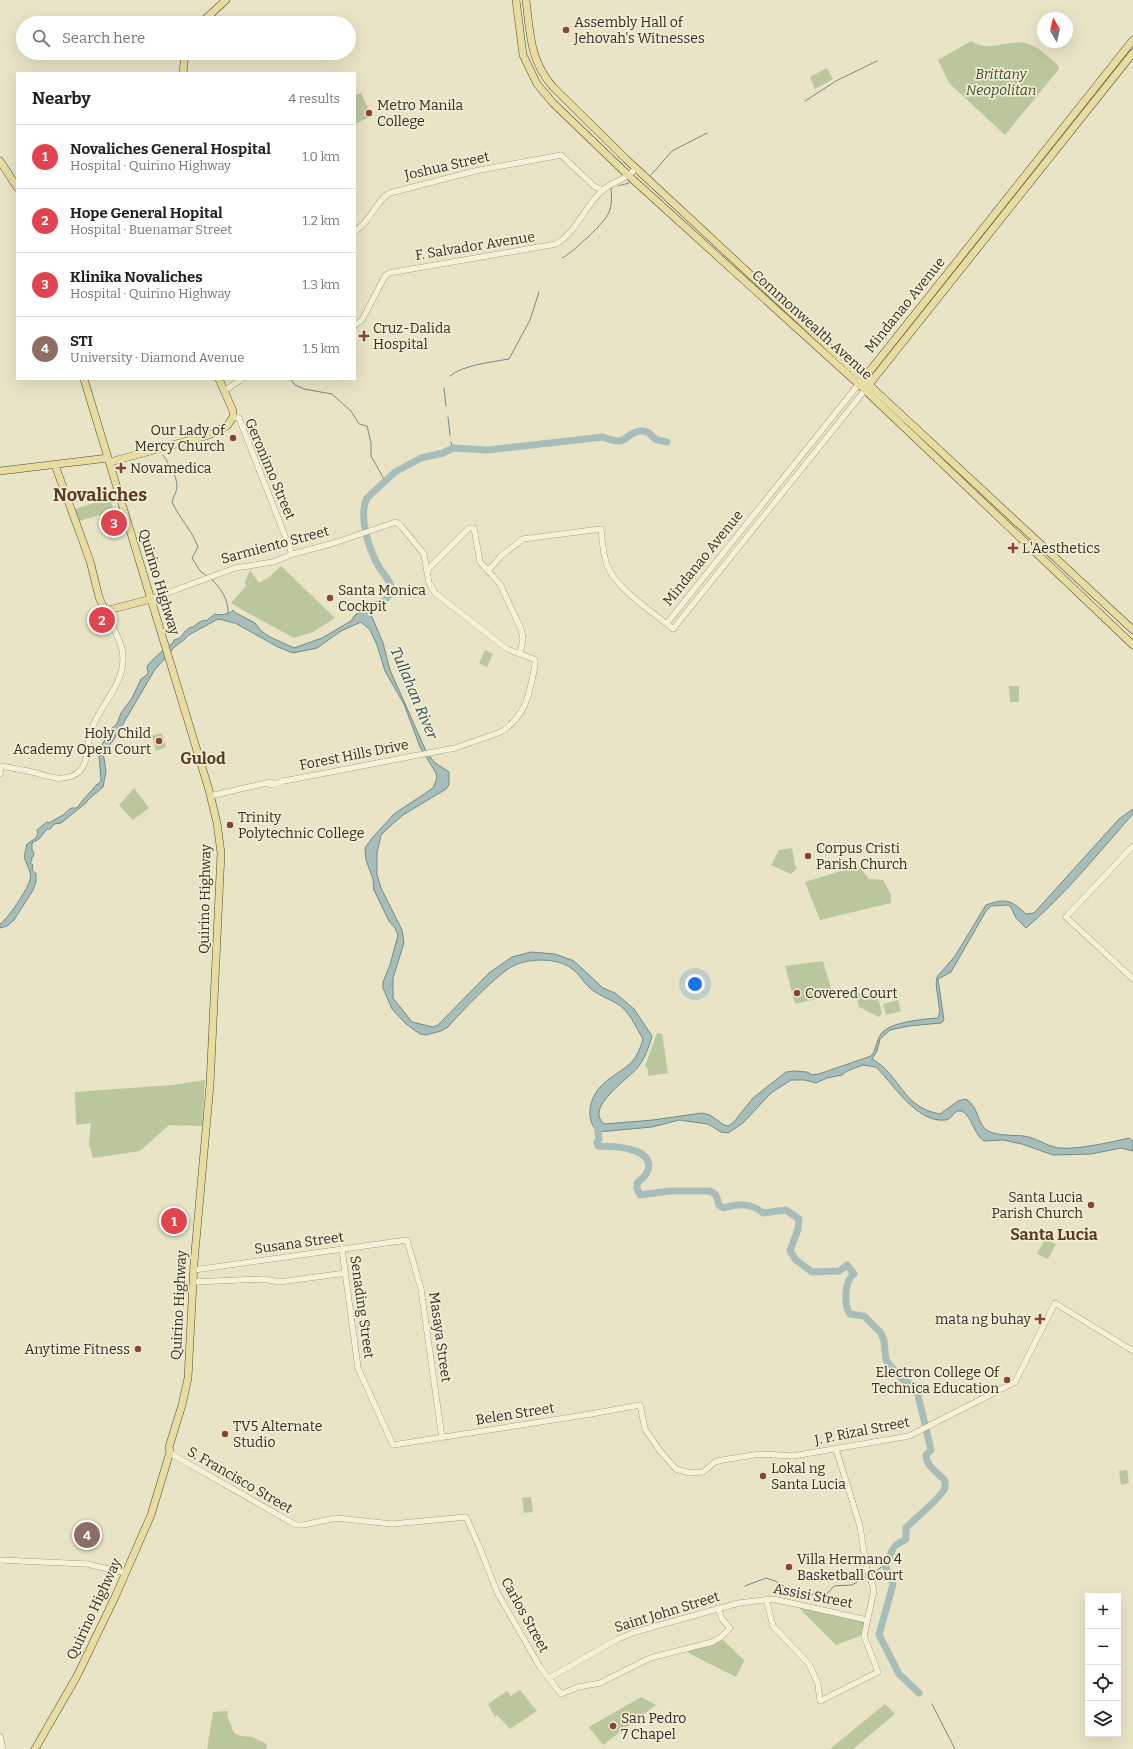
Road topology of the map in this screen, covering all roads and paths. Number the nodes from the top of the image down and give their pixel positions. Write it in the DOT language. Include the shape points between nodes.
graph roads {
  1 [pos="226,0"];
  2 [pos="516,0"];
  3 [pos="526,0"];
  4 [pos="209,16"];
  5 [pos="1133,40"];
  6 [pos="1133,53"];
  7 [pos="184,60"];
  8 [pos="183,72"];
  9 [pos="0,161"];
  10 [pos="636,168"];
  11 [pos="629,176"];
  12 [pos="16,185"];
  13 [pos="603,190"];
  14 [pos="660,190"];
  15 [pos="653,197"];
  16 [pos="356,230"];
  17 [pos="725,251"];
  18 [pos="719,258"];
  19 [pos="356,324"];
  20 [pos="889,347"];
  21 [pos="894,353"];
  22 [pos="84,380"];
  23 [pos="219,380"];
  24 [pos="240,380"];
  25 [pos="861,382"];
  26 [pos="867,387"];
  27 [pos="224,391"];
  28 [pos="236,418"];
  29 [pos="109,460"];
  30 [pos="55,465"];
  31 [pos="0,471"];
  32 [pos="292,554"];
  33 [pos="427,570"];
  34 [pos="488,571"];
  35 [pos="151,599"];
  36 [pos="684,602"];
  37 [pos="690,608"];
  38 [pos="105,611"];
  39 [pos="677,611"];
  40 [pos="683,616"];
  41 [pos="667,623"];
  42 [pos="1133,630"];
  43 [pos="1133,645"];
  44 [pos="520,654"];
  45 [pos="1,766"];
  46 [pos="0,774"];
  47 [pos="210,796"];
  48 [pos="1133,846"];
  49 [pos="1133,980"];
  50 [pos="407,1240"];
  51 [pos="342,1249"];
  52 [pos="194,1270"];
  53 [pos="346,1273"];
  54 [pos="193,1282"];
  55 [pos="1133,1350"];
  56 [pos="640,1405"];
  57 [pos="442,1438"];
  58 [pos="393,1445"];
  59 [pos="836,1449"];
  60 [pos="170,1452"];
  61 [pos="466,1516"];
  62 [pos="0,1560"];
  63 [pos="126,1573"];
  64 [pos="766,1599"];
  65 [pos="730,1605"];
  66 [pos="718,1608"];
  67 [pos="867,1620"];
  68 [pos="549,1678"];
  69 [pos="0,1736"];
  70 [pos="3,1749"];
  71 [pos="35,1749"];
  1 -- 4 [label="main road"];
  2 -- 11 [label="main road, Commonwealth Avenue" via="523,54 537,84 553,103"];
  3 -- 10 [label="main road, Commonwealth Avenue" via="533,54 544,78"];
  5 -- 20 [label="main road, Mindanao Avenue"];
  6 -- 21 [label="main road, Mindanao Avenue"];
  7 -- 8 [label="main road"];
  9 -- 12 [label="main road"];
  10 -- 11 [label="street"];
  10 -- 14 [label="main road, Commonwealth Avenue"];
  11 -- 13 [label="street"];
  11 -- 15 [label="main road, Commonwealth Avenue"];
  13 -- 16 [label="street, Joshua Street" via="595,187 561,155 475,171 390,193 382,199 364,225"];
  13 -- 19 [label="street, F. Salvador Avenue" via="565,237 556,244 389,273 362,320"];
  14 -- 15 [label="main road"];
  14 -- 17 [label="main road, Commonwealth Avenue"];
  15 -- 18 [label="main road, Commonwealth Avenue"];
  17 -- 18 [label="main road"];
  17 -- 25 [label="main road, Commonwealth Avenue"];
  18 -- 25 [label="main road, Commonwealth Avenue"];
  20 -- 21 [label="main road"];
  20 -- 25 [label="main road, Mindanao Avenue"];
  21 -- 26 [label="main road, Mindanao Avenue"];
  22 -- 29 [label="main road, Quirino Highway"];
  23 -- 27 [label="main road"];
  24 -- 27 [label="street"];
  25 -- 26 [label="main road, Commonwealth Avenue"];
  25 -- 36 [label="street, Mindanao Avenue"];
  26 -- 37 [label="street, Mindanao Avenue"];
  26 -- 42 [label="main road, Commonwealth Avenue"];
  26 -- 43 [label="main road, Commonwealth Avenue"];
  27 -- 28 [label="main road"];
  28 -- 29 [label="main road" via="215,433"];
  28 -- 32 [label="street, Geronimo Street"];
  29 -- 30 [label="main road"];
  29 -- 35 [label="main road, Quirino Highway"];
  30 -- 31 [label="main road"];
  30 -- 38 [label="main road" via="90,561"];
  32 -- 33 [label="street, Sarmiento Street" via="334,544 398,523 424,554"];
  32 -- 35 [label="street, Sarmiento Street" via="273,562 234,568"];
  33 -- 34 [label="street" via="472,527 475,531 480,562"];
  33 -- 44 [label="street" via="430,586 437,595 507,649"];
  34 -- 41 [label="street" via="501,556 523,539 601,528 605,558 614,578"];
  34 -- 44 [label="street" via="500,584 518,623 523,639"];
  35 -- 38 [label="main road, Sarmiento Street"];
  35 -- 47 [label="main road, Quirino Highway"];
  36 -- 37 [label="street"];
  36 -- 39 [label="street, Mindanao Avenue"];
  37 -- 40 [label="street, Mindanao Avenue"];
  38 -- 45 [label="street" via="122,647 123,663 117,684 92,727 82,769 71,776 52,778"];
  39 -- 40 [label="street"];
  39 -- 41 [label="street, Mindanao Avenue"];
  40 -- 41 [label="street, Mindanao Avenue" via="673,628"];
  44 -- 47 [label="street, Forest Hills Drive" via="534,659 535,665 527,703 507,727 496,734 467,745"];
  45 -- 46 [label="street"];
  47 -- 52 [label="main road, Quirino Highway" via="220,840 220,880 210,1085"];
  48 -- 49 [label="street" via="1066,917"];
  50 -- 51 [label="street, Susana Street"];
  50 -- 57 [label="street, Masaya Street" via="422,1296"];
  51 -- 52 [label="street, Susana Street"];
  51 -- 53 [label="street, Senading Street"];
  52 -- 54 [label="main road, Quirino Highway"];
  53 -- 54 [label="street" via="279,1282 258,1278"];
  53 -- 58 [label="street, Senading Street" via="358,1368"];
  54 -- 60 [label="main road, Quirino Highway" via="188,1373 178,1430"];
  55 -- 59 [label="street, J. P. Rizal Street" via="1055,1303 1015,1382 909,1436"];
  56 -- 57 [label="street, Belen Street"];
  56 -- 59 [label="street, J. P. Rizal Street" via="645,1429 663,1455 682,1472 703,1472 718,1461 753,1455 793,1456"];
  57 -- 58 [label="street, Belen Street"];
  59 -- 67 [label="street" via="854,1506 866,1566 874,1590"];
  60 -- 61 [label="street, S. Francisco Street" via="296,1525 336,1518 392,1524"];
  60 -- 63 [label="main road, Quirino Highway" via="156,1501"];
  61 -- 68 [label="street, Carlos Street" via="496,1592"];
  62 -- 63 [label="street" via="87,1564"];
  63 -- 71 [label="main road, Quirino Highway" via="77,1676"];
  64 -- 65 [label="street, Assisi Street"];
  64 -- 67 [label="street, Assisi Street"];
  64 -- 67 [label="street" via="773,1626 809,1664 818,1684 820,1701 878,1672 864,1639"];
  65 -- 66 [label="street, Saint John Street"];
  66 -- 68 [label="street, Saint John Street" via="626,1636"];
  66 -- 68 [label="street, Carlos Street" via="722,1619 730,1628 713,1642 650,1658 600,1683 561,1694"];
  69 -- 70 [label="street"];
}
